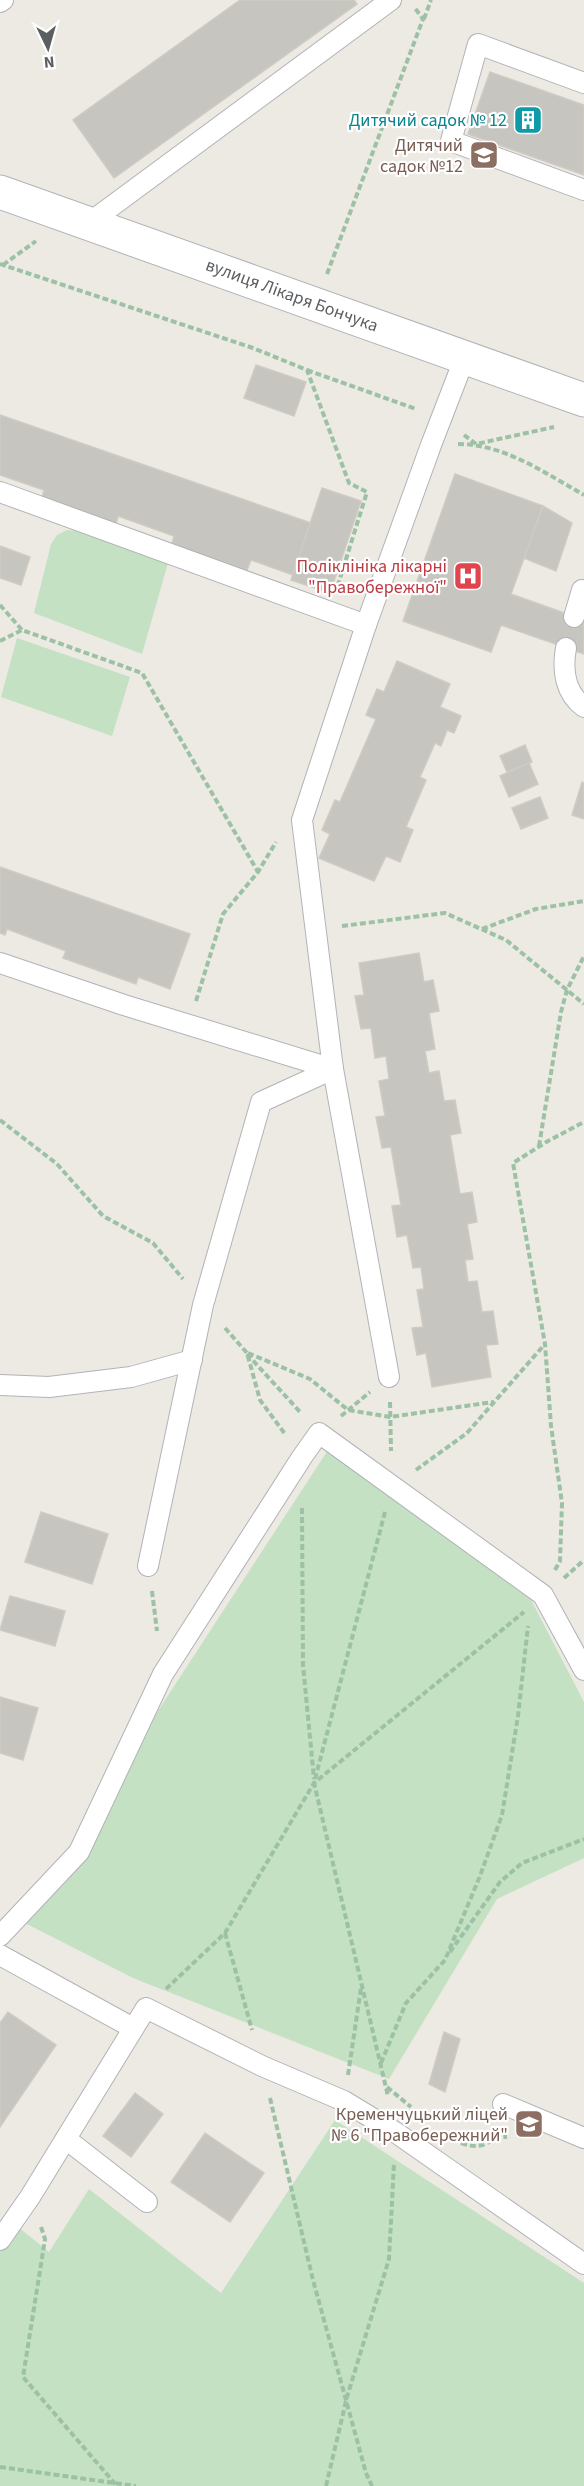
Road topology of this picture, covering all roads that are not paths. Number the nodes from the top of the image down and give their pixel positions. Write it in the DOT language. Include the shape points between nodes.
graph roads {
  1 [pos="391,0"];
  2 [pos="584,83"];
  3 [pos="584,190"];
  4 [pos="0,192"];
  5 [pos="89,223"];
  6 [pos="465,357"];
  7 [pos="574,412"];
  8 [pos="0,492"];
  9 [pos="583,589"];
  10 [pos="574,617"];
  11 [pos="366,625"];
  12 [pos="566,648"];
  13 [pos="584,707"];
  14 [pos="0,963"];
  15 [pos="333,1069"];
  16 [pos="192,1360"];
  17 [pos="389,1377"];
  18 [pos="0,1385"];
  19 [pos="148,1566"];
  20 [pos="584,1670"];
  21 [pos="0,1936"];
  22 [pos="0,1955"];
  23 [pos="134,2028"];
  24 [pos="502,2104"];
  25 [pos="584,2138"];
  26 [pos="66,2139"];
  27 [pos="147,2202"];
  28 [pos="0,2240"];
  29 [pos="584,2265"];
  1 -- 5 [label="lane"];
  2 -- 3 [label="lane" via="478,45 451,141"];
  4 -- 5 [label="street, вулиця Лікаря Бончука"];
  5 -- 6 [label="street, вулиця Лікаря Бончука"];
  6 -- 7 [label="street, вулиця Лікаря Бончука"];
  6 -- 11 [label="lane"];
  8 -- 11 [label="lane"];
  9 -- 10 [label="lane"];
  11 -- 15 [label="lane" via="303,820"];
  12 -- 13 [label="lane" via="563,665 567,685"];
  14 -- 15 [label="lane"];
  15 -- 16 [label="lane" via="261,1102 203,1305"];
  15 -- 17 [label="lane"];
  16 -- 18 [label="lane" via="131,1377 49,1387"];
  16 -- 19 [label="lane"];
  20 -- 21 [label="lane" via="543,1596 319,1433 164,1674 79,1852"];
  22 -- 23 [label="lane"];
  23 -- 26 [label="lane"];
  23 -- 29 [label="lane" via="146,2008 262,2066 344,2101 396,2132"];
  24 -- 25 [label="lane"];
  26 -- 27 [label="lane"];
  26 -- 28 [label="lane"];
}
